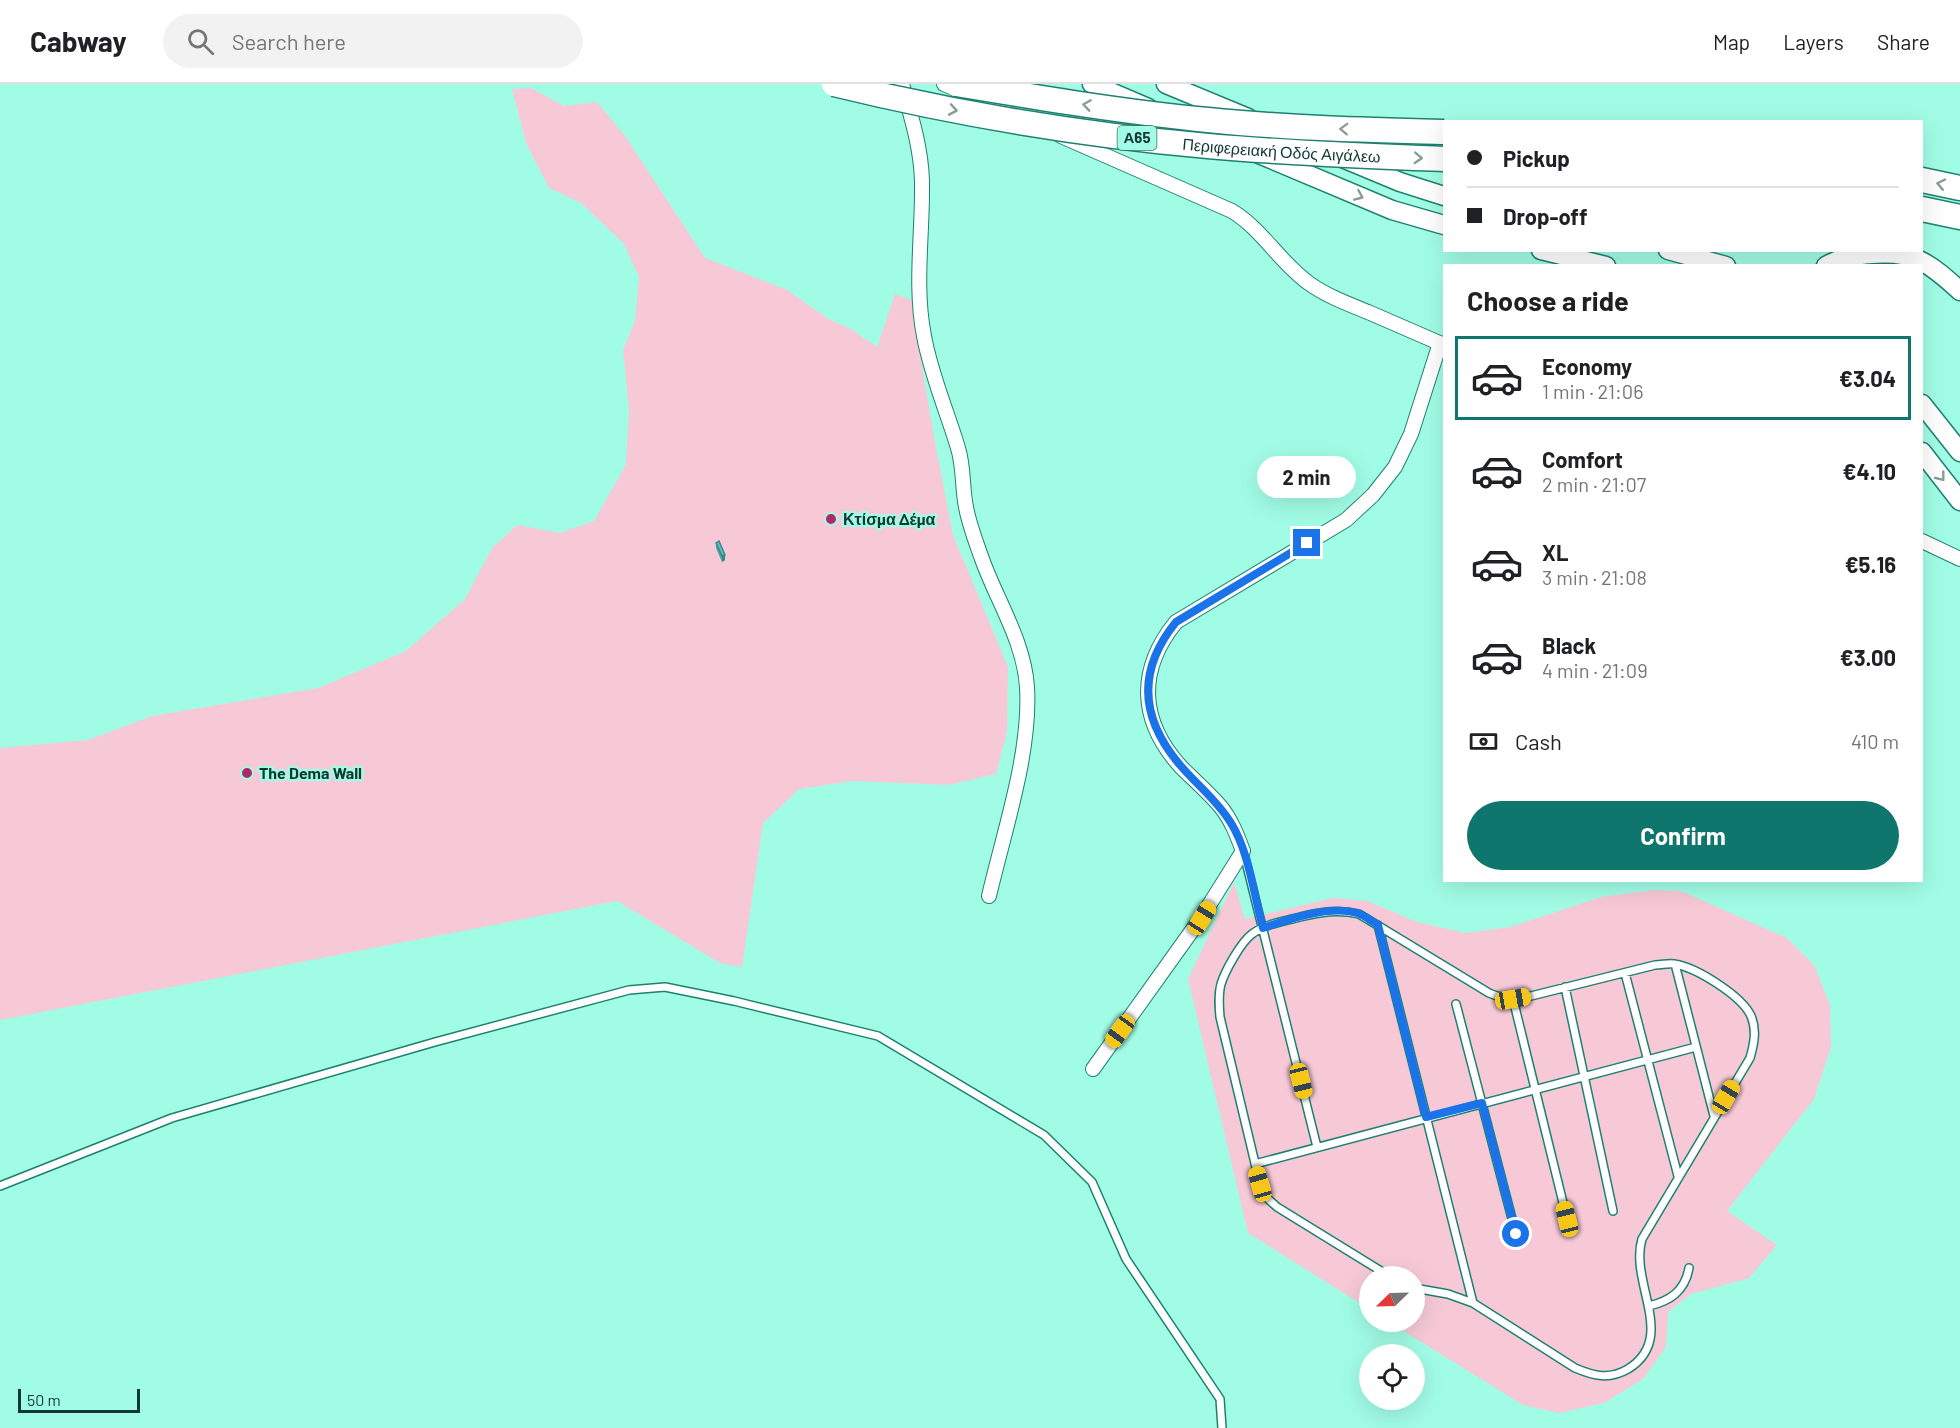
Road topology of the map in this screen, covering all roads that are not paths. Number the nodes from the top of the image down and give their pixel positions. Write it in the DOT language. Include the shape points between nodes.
graph roads {
  1 [pos="834,84"];
  2 [pos="902,84"];
  3 [pos="944,84"];
  4 [pos="956,84"];
  5 [pos="1092,84"];
  6 [pos="1166,84"];
  7 [pos="1443,132"];
  8 [pos="1443,159"];
  9 [pos="1923,180"];
  10 [pos="1960,189"];
  11 [pos="1443,196"];
  12 [pos="1923,209"];
  13 [pos="1960,217"];
  14 [pos="1443,225"];
  15 [pos="1549,252"];
  16 [pos="1675,252"];
  17 [pos="1864,262"];
  18 [pos="1598,264"];
  19 [pos="1719,264"];
  20 [pos="1832,264"];
  21 [pos="1960,291"];
  22 [pos="1442,344"];
  23 [pos="1923,405"];
  24 [pos="1960,452"];
  25 [pos="1923,453"];
  26 [pos="1960,501"];
  27 [pos="1923,541"];
  28 [pos="1960,559"];
  29 [pos="1243,851"];
  30 [pos="989,896"];
  31 [pos="1378,925"];
  32 [pos="1263,928"];
  33 [pos="1675,964"];
  34 [pos="1625,973"];
  35 [pos="1565,987"];
  36 [pos="1513,999"];
  37 [pos="1456,1004"];
  38 [pos="1696,1047"];
  39 [pos="1648,1059"];
  40 [pos="1093,1069"];
  41 [pos="1584,1076"];
  42 [pos="1535,1089"];
  43 [pos="1482,1103"];
  44 [pos="1714,1116"];
  45 [pos="1426,1117"];
  46 [pos="1317,1147"];
  47 [pos="1255,1164"];
  48 [pos="1678,1176"];
  49 [pos="0,1186"];
  50 [pos="1613,1211"];
  51 [pos="1567,1219"];
  52 [pos="1516,1234"];
  53 [pos="1373,1266"];
  54 [pos="1689,1268"];
  55 [pos="1425,1290"];
  56 [pos="1473,1303"];
  57 [pos="1649,1306"];
  58 [pos="1222,1428"];
  1 -- 8 [label="highway, Περιφερειακή Οδός Αιγάλεω / Α65, one-way, bridge" via="948,110 1119,136 1243,148"];
  2 -- 30 [label="street" via="919,144 923,334 958,450 972,531 1020,649 1027,686 1022,758"];
  3 -- 22 [label="street" via="1232,211 1247,220 1310,284"];
  7 -- 4 [label="highway, Περιφερειακή Οδός Αιγάλεω / Α65, one-way, bridge" via="1209,120"];
  5 -- 14 [label="main road, one-way" via="1392,210"];
  6 -- 11 [label="main road" via="1400,182"];
  10 -- 9 [label="highway, one-way"];
  12 -- 13 [label="highway"];
  15 -- 18 [label="main road"];
  16 -- 19 [label="main road"];
  17 -- 20 [label="main road" via="1855,256"];
  17 -- 21 [label="main road" via="1906,255 1919,260"];
  22 -- 29 [label="street" via="1411,434 1395,467 1373,495 1346,520 1176,622 1163,637 1153,660 1147,688 1155,729 1180,766 1221,807"];
  23 -- 24 [label="main road"];
  25 -- 26 [label="main road, one-way"];
  27 -- 28 [label="street"];
  29 -- 32 [label="lane"];
  29 -- 40 [label="street" via="1202,918"];
  31 -- 32 [label="lane" via="1359,914 1332,910"];
  31 -- 36 [label="lane" via="1489,993"];
  31 -- 45 [label="lane"];
  32 -- 46 [label="lane"];
  32 -- 47 [label="lane" via="1244,943 1221,984 1218,1000"];
  33 -- 34 [label="lane"];
  33 -- 38 [label="lane"];
  33 -- 44 [label="lane" via="1694,970 1734,995 1751,1016 1755,1028 1750,1058"];
  34 -- 35 [label="lane"];
  34 -- 39 [label="lane"];
  35 -- 36 [label="lane"];
  35 -- 41 [label="lane"];
  36 -- 42 [label="lane"];
  37 -- 43 [label="lane"];
  38 -- 39 [label="lane"];
  38 -- 44 [label="lane"];
  39 -- 41 [label="lane"];
  39 -- 48 [label="lane"];
  41 -- 42 [label="lane"];
  41 -- 50 [label="lane"];
  42 -- 43 [label="lane"];
  42 -- 51 [label="lane"];
  43 -- 45 [label="lane"];
  43 -- 52 [label="lane"];
  44 -- 48 [label="lane"];
  45 -- 46 [label="lane"];
  45 -- 56 [label="lane"];
  46 -- 47 [label="lane"];
  47 -- 53 [label="lane" via="1266,1197 1277,1207"];
  48 -- 57 [label="lane" via="1639,1248"];
  49 -- 58 [label="lane" via="172,1118 629,990 664,987 878,1036 1044,1135 1092,1182 1126,1259 1220,1399"];
  54 -- 57 [label="lane" via="1687,1279 1674,1297"];
  55 -- 56 [label="lane"];
  56 -- 57 [label="lane" via="1575,1368 1602,1377 1626,1370 1646,1352 1652,1323"];
}
